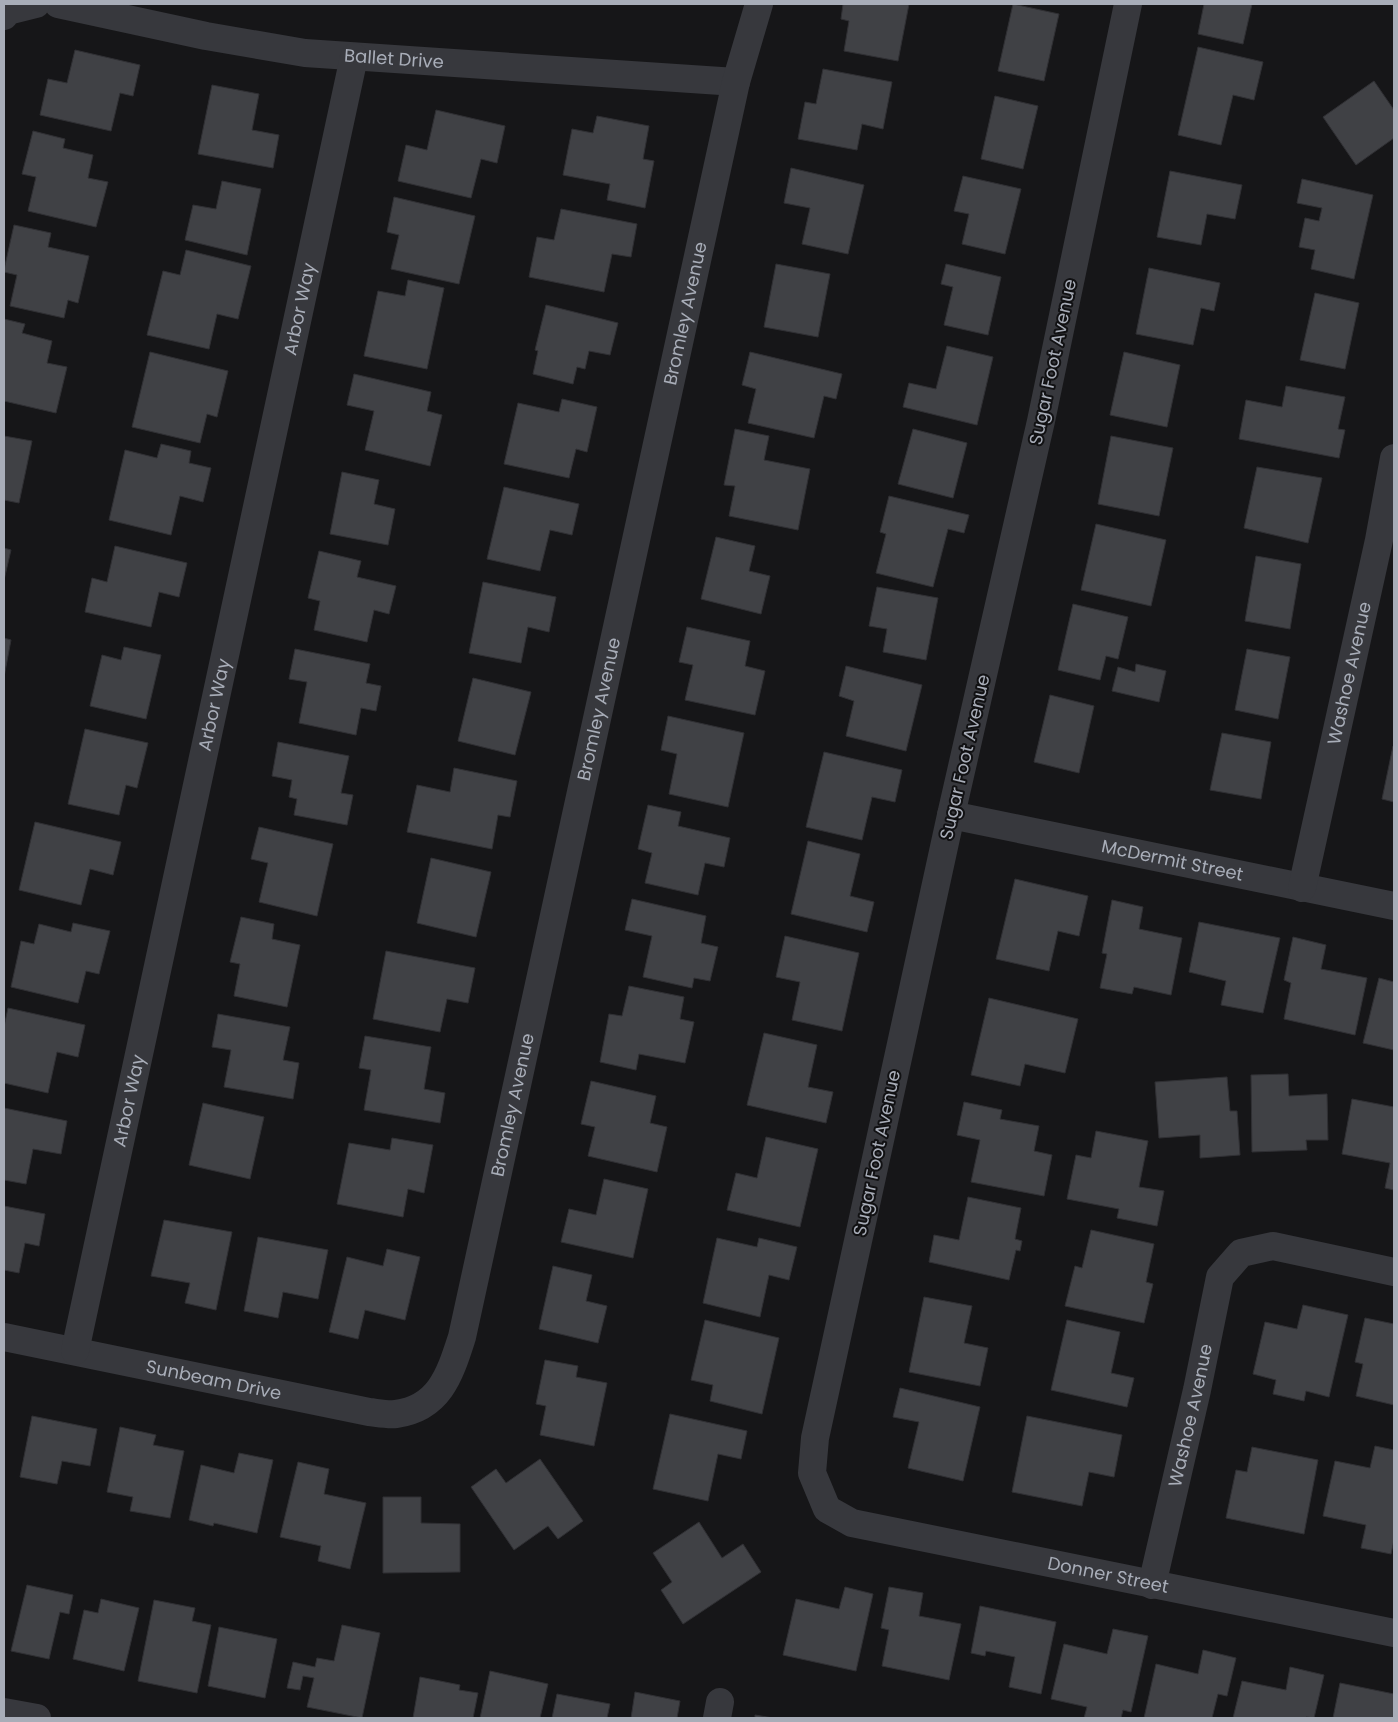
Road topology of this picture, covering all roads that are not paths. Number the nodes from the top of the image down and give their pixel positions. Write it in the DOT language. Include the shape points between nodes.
graph roads {
  1 [pos="36,4"];
  2 [pos="58,4"];
  3 [pos="759,4"];
  4 [pos="1128,4"];
  5 [pos="6,14"];
  6 [pos="354,57"];
  7 [pos="736,82"];
  8 [pos="1394,458"];
  9 [pos="1387,542"];
  10 [pos="951,815"];
  11 [pos="1302,888"];
  12 [pos="1394,906"];
  13 [pos="1394,1272"];
  14 [pos="4,1336"];
  15 [pos="75,1351"];
  16 [pos="424,1405"];
  17 [pos="827,1509"];
  18 [pos="1152,1585"];
  19 [pos="1394,1633"];
  20 [pos="4,1712"];
  21 [pos="37,1718"];
  1 -- 5 [label="street"];
  2 -- 6 [label="street, Ballet Drive" via="215,38 305,53"];
  3 -- 7 [label="street, Bromley Avenue"];
  4 -- 10 [label="street, Sugar Foot Avenue" via="1041,421"];
  6 -- 7 [label="street, Ballet Drive"];
  6 -- 15 [label="street, Arbor Way"];
  7 -- 16 [label="street, Bromley Avenue" via="462,1337 444,1386"];
  8 -- 9 [label="street, Washoe Avenue"];
  9 -- 11 [label="street, Washoe Avenue"];
  10 -- 11 [label="street, McDermit Street"];
  10 -- 17 [label="street, Sugar Foot Avenue" via="815,1438 812,1473"];
  11 -- 12 [label="street, McDermit Street"];
  13 -- 18 [label="street, Washoe Avenue" via="1273,1246 1241,1253 1220,1277"];
  14 -- 15 [label="street, Sunbeam Drive"];
  15 -- 16 [label="street, Sunbeam Drive" via="369,1412 396,1414"];
  17 -- 18 [label="street, Donner Street" via="852,1523"];
  18 -- 19 [label="street, Donner Street"];
  20 -- 21 [label="street"];
}
